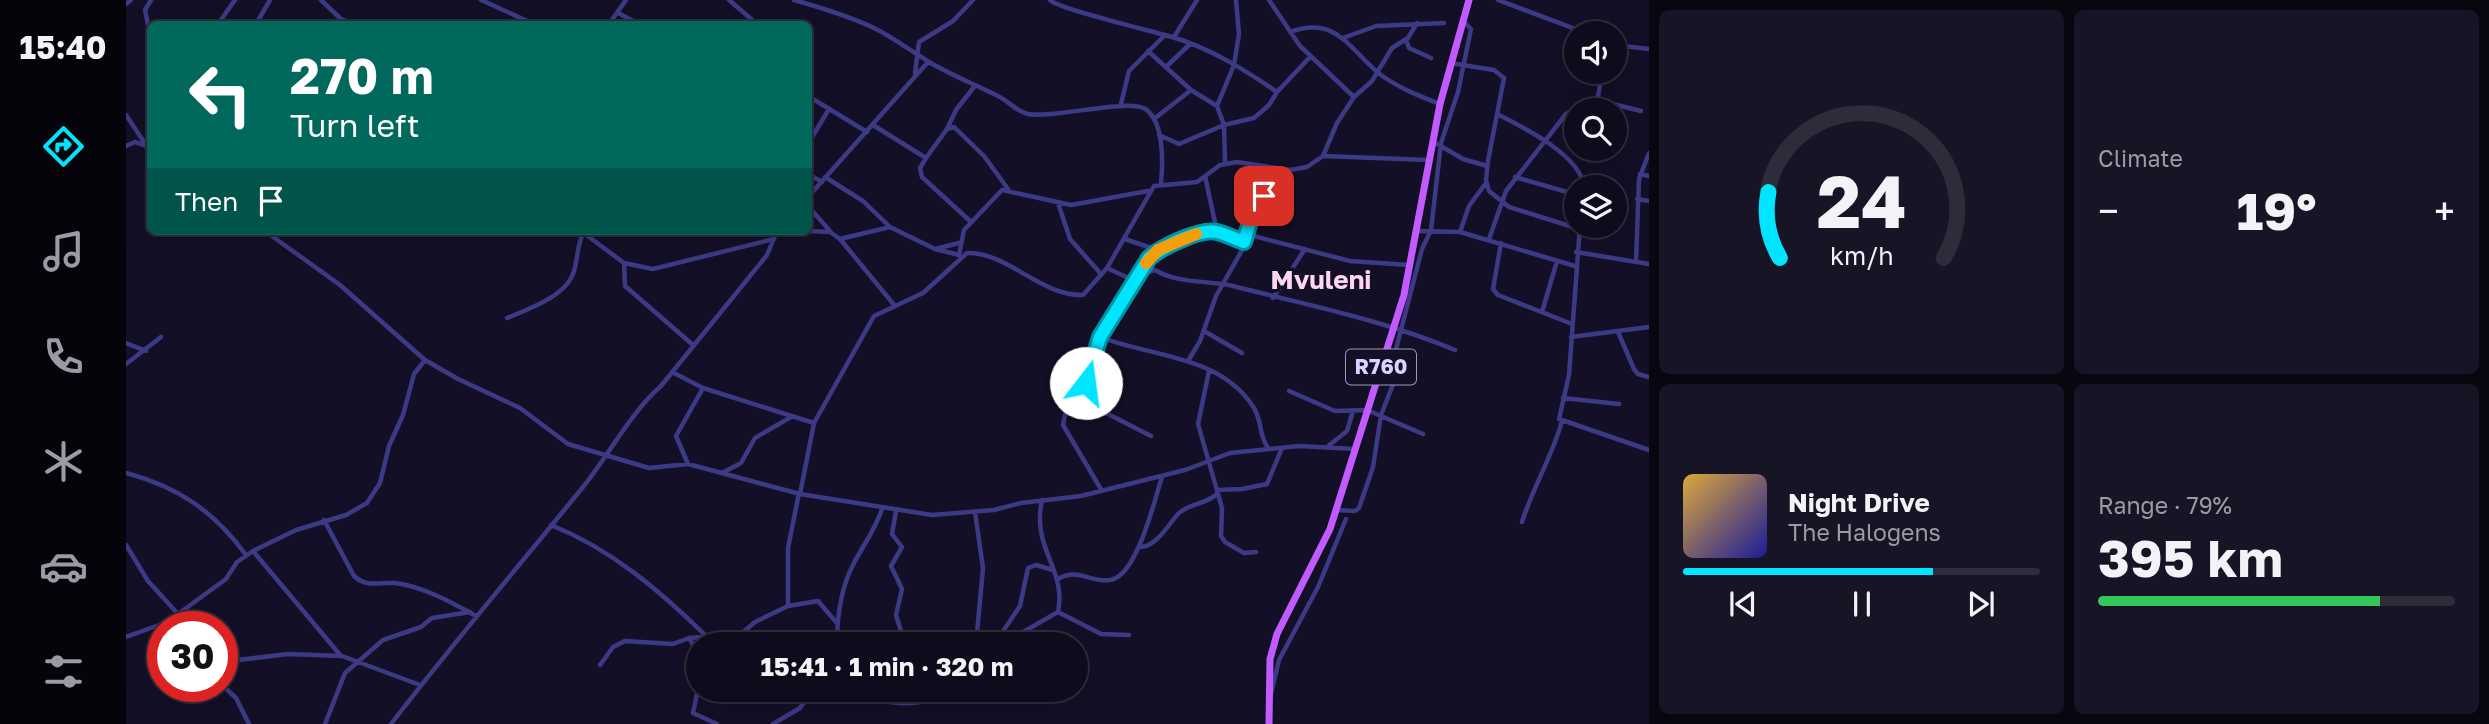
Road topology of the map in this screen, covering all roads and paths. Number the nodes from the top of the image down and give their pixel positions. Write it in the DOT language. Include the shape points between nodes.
graph roads {
  1 [pos="131,0"];
  2 [pos="151,0"];
  3 [pos="235,0"];
  4 [pos="270,0"];
  5 [pos="321,0"];
  6 [pos="481,0"];
  7 [pos="626,0"];
  8 [pos="729,0"];
  9 [pos="794,0"];
  10 [pos="972,0"];
  11 [pos="1049,0"];
  12 [pos="1197,0"];
  13 [pos="1236,0"];
  14 [pos="1269,0"];
  15 [pos="1469,0"];
  16 [pos="1498,0"];
  17 [pos="126,4"];
  18 [pos="618,13"];
  19 [pos="1461,20"];
  20 [pos="147,21"];
  21 [pos="220,21"];
  22 [pos="258,21"];
  23 [pos="346,21"];
  24 [pos="527,21"];
  25 [pos="611,21"];
  26 [pos="633,21"];
  27 [pos="754,21"];
  28 [pos="1417,23"];
  29 [pos="1444,23"];
  30 [pos="1564,25"];
  31 [pos="1290,32"];
  32 [pos="1165,35"];
  33 [pos="1174,37"];
  34 [pos="1343,38"];
  35 [pos="1406,40"];
  36 [pos="1191,44"];
  37 [pos="1627,46"];
  38 [pos="1649,49"];
  39 [pos="1149,51"];
  40 [pos="919,55"];
  41 [pos="1310,57"];
  42 [pos="1431,58"];
  43 [pos="928,61"];
  44 [pos="1449,63"];
  45 [pos="1234,65"];
  46 [pos="1462,65"];
  47 [pos="1167,66"];
  48 [pos="915,73"];
  49 [pos="1379,73"];
  50 [pos="1445,83"];
  51 [pos="1459,86"];
  52 [pos="974,87"];
  53 [pos="1191,90"];
  54 [pos="1277,92"];
  55 [pos="1354,97"];
  56 [pos="812,98"];
  57 [pos="1121,104"];
  58 [pos="1440,104"];
  59 [pos="1217,106"];
  60 [pos="1627,108"];
  61 [pos="829,109"];
  62 [pos="1641,111"];
  63 [pos="126,114"];
  64 [pos="1499,115"];
  65 [pos="1564,118"];
  66 [pos="1154,119"];
  67 [pos="873,125"];
  68 [pos="952,125"];
  69 [pos="1224,125"];
  70 [pos="867,132"];
  71 [pos="1158,134"];
  72 [pos="812,137"];
  73 [pos="1432,141"];
  74 [pos="1545,142"];
  75 [pos="147,145"];
  76 [pos="126,146"];
  77 [pos="147,146"];
  78 [pos="1441,146"];
  79 [pos="1649,153"];
  80 [pos="1323,156"];
  81 [pos="926,158"];
  82 [pos="1428,160"];
  83 [pos="1225,163"];
  84 [pos="1488,166"];
  85 [pos="1290,170"];
  86 [pos="1640,174"];
  87 [pos="1582,175"];
  88 [pos="812,176"];
  89 [pos="1205,176"];
  90 [pos="1649,176"];
  91 [pos="1516,177"];
  92 [pos="823,180"];
  93 [pos="1161,183"];
  94 [pos="1486,183"];
  95 [pos="1008,190"];
  96 [pos="1149,191"];
  97 [pos="1564,191"];
  98 [pos="812,192"];
  99 [pos="1637,199"];
  100 [pos="1649,201"];
  101 [pos="1058,202"];
  102 [pos="1500,203"];
  103 [pos="812,211"];
  104 [pos="970,221"];
  105 [pos="1564,222"];
  106 [pos="890,227"];
  107 [pos="1431,230"];
  108 [pos="812,231"];
  109 [pos="1415,231"];
  110 [pos="830,232"];
  111 [pos="1217,232"];
  112 [pos="1460,232"];
  113 [pos="1246,234"];
  114 [pos="271,235"];
  115 [pos="581,235"];
  116 [pos="586,235"];
  117 [pos="776,235"];
  118 [pos="1578,238"];
  119 [pos="775,239"];
  120 [pos="840,239"];
  121 [pos="1125,239"];
  122 [pos="1489,239"];
  123 [pos="1244,242"];
  124 [pos="959,243"];
  125 [pos="1501,243"];
  126 [pos="1143,246"];
  127 [pos="935,249"];
  128 [pos="1305,249"];
  129 [pos="1158,250"];
  130 [pos="1576,251"];
  131 [pos="967,253"];
  132 [pos="959,255"];
  133 [pos="1149,258"];
  134 [pos="1557,261"];
  135 [pos="1636,262"];
  136 [pos="624,263"];
  137 [pos="1649,264"];
  138 [pos="1410,265"];
  139 [pos="1575,266"];
  140 [pos="1107,268"];
  141 [pos="1101,274"];
  142 [pos="1140,274"];
  143 [pos="1135,281"];
  144 [pos="1223,284"];
  145 [pos="1407,296"];
  146 [pos="1273,298"];
  147 [pos="895,306"];
  148 [pos="1542,312"];
  149 [pos="507,318"];
  150 [pos="1572,324"];
  151 [pos="1649,327"];
  152 [pos="1397,329"];
  153 [pos="1204,331"];
  154 [pos="1618,332"];
  155 [pos="161,337"];
  156 [pos="1100,337"];
  157 [pos="1571,337"];
  158 [pos="126,343"];
  159 [pos="693,345"];
  160 [pos="1455,350"];
  161 [pos="146,351"];
  162 [pos="1242,353"];
  163 [pos="425,360"];
  164 [pos="1188,361"];
  165 [pos="126,364"];
  166 [pos="1209,370"];
  167 [pos="672,372"];
  168 [pos="1649,377"];
  169 [pos="703,388"];
  170 [pos="1083,388"];
  171 [pos="1289,391"];
  172 [pos="1563,398"];
  173 [pos="1619,404"];
  174 [pos="1353,410"];
  175 [pos="1367,410"];
  176 [pos="1381,415"];
  177 [pos="792,417"];
  178 [pos="1562,421"];
  179 [pos="814,423"];
  180 [pos="1423,434"];
  181 [pos="1152,436"];
  182 [pos="1282,447"];
  183 [pos="1327,447"];
  184 [pos="1269,449"];
  185 [pos="1355,449"];
  186 [pos="1649,450"];
  187 [pos="609,455"];
  188 [pos="1210,460"];
  189 [pos="688,464"];
  190 [pos="126,473"];
  191 [pos="719,473"];
  192 [pos="1163,476"];
  193 [pos="1102,491"];
  194 [pos="1217,492"];
  195 [pos="799,493"];
  196 [pos="1042,500"];
  197 [pos="882,509"];
  198 [pos="896,510"];
  199 [pos="1340,510"];
  200 [pos="1355,511"];
  201 [pos="975,512"];
  202 [pos="1346,519"];
  203 [pos="324,520"];
  204 [pos="1522,522"];
  205 [pos="551,525"];
  206 [pos="126,545"];
  207 [pos="1141,547"];
  208 [pos="253,551"];
  209 [pos="1256,552"];
  210 [pos="246,555"];
  211 [pos="1054,571"];
  212 [pos="1058,579"];
  213 [pos="788,606"];
  214 [pos="174,611"];
  215 [pos="181,611"];
  216 [pos="1058,611"];
  217 [pos="470,612"];
  218 [pos="476,615"];
  219 [pos="836,622"];
  220 [pos="147,629"];
  221 [pos="702,632"];
  222 [pos="743,632"];
  223 [pos="836,632"];
  224 [pos="901,632"];
  225 [pos="977,632"];
  226 [pos="1002,632"];
  227 [pos="1022,632"];
  228 [pos="1129,635"];
  229 [pos="126,637"];
  230 [pos="686,639"];
  231 [pos="342,656"];
  232 [pos="238,660"];
  233 [pos="359,660"];
  234 [pos="600,665"];
  235 [pos="421,685"];
  236 [pos="1268,698"];
  237 [pos="238,702"];
  238 [pos="695,702"];
  239 [pos="804,702"];
  240 [pos="901,702"];
  241 [pos="919,702"];
  242 [pos="249,724"];
  243 [pos="325,724"];
  244 [pos="391,724"];
  245 [pos="717,724"];
  246 [pos="773,724"];
  247 [pos="1269,724"];
  1 -- 17 [label="street"];
  2 -- 20 [label="street" via="145,10"];
  3 -- 21 [label="street"];
  4 -- 22 [label="street"];
  5 -- 23 [label="street"];
  6 -- 24 [label="street"];
  7 -- 18 [label="street"];
  8 -- 27 [label="street"];
  9 -- 40 [label="street" via="873,28"];
  10 -- 40 [label="street" via="953,21 919,42"];
  11 -- 32 [label="street" via="1059,7"];
  12 -- 33 [label="street"];
  13 -- 45 [label="street" via="1239,34"];
  14 -- 31 [label="street"];
  15 -- 19 [label="main road, R760"];
  16 -- 30 [label="street"];
  18 -- 25 [label="street"];
  18 -- 26 [label="street"];
  19 -- 44 [label="main road, R760"];
  19 -- 46 [label="street" via="1471,29"];
  28 -- 29 [label="street"];
  28 -- 34 [label="street" via="1364,28"];
  28 -- 35 [label="street"];
  31 -- 34 [label="street" via="1312,25"];
  31 -- 41 [label="street"];
  32 -- 33 [label="street"];
  32 -- 39 [label="street"];
  33 -- 36 [label="street"];
  34 -- 49 [label="street"];
  35 -- 42 [label="street" via="1409,48"];
  35 -- 49 [label="street" via="1392,48"];
  36 -- 45 [label="street"];
  36 -- 47 [label="street"];
  37 -- 38 [label="street"];
  39 -- 47 [label="street"];
  39 -- 57 [label="street" via="1129,71"];
  40 -- 43 [label="street"];
  40 -- 48 [label="street"];
  41 -- 54 [label="street"];
  41 -- 55 [label="street"];
  43 -- 48 [label="street"];
  43 -- 52 [label="street"];
  44 -- 46 [label="street"];
  44 -- 50 [label="main road, R760"];
  45 -- 54 [label="street"];
  45 -- 59 [label="street"];
  46 -- 51 [label="street"];
  46 -- 64 [label="street" via="1502,75"];
  47 -- 53 [label="street"];
  48 -- 67 [label="street"];
  49 -- 55 [label="street"];
  49 -- 58 [label="street"];
  50 -- 51 [label="street"];
  50 -- 58 [label="main road, R760"];
  51 -- 78 [label="street"];
  52 -- 57 [label="street" via="1034,114 1090,112"];
  52 -- 68 [label="street" via="956,110"];
  53 -- 59 [label="street"];
  53 -- 66 [label="street"];
  54 -- 69 [label="street" via="1254,118"];
  55 -- 80 [label="street"];
  56 -- 61 [label="street"];
  57 -- 66 [label="street" via="1141,106"];
  58 -- 73 [label="main road, R760"];
  59 -- 69 [label="street"];
  60 -- 62 [label="street"];
  61 -- 70 [label="street"];
  61 -- 72 [label="street"];
  63 -- 75 [label="street"];
  64 -- 74 [label="street"];
  64 -- 84 [label="street"];
  65 -- 74 [label="street"];
  66 -- 71 [label="street"];
  67 -- 70 [label="street"];
  67 -- 81 [label="street"];
  68 -- 81 [label="street"];
  68 -- 95 [label="street" via="984,156"];
  69 -- 71 [label="street" via="1179,144"];
  69 -- 83 [label="street"];
  70 -- 92 [label="street"];
  71 -- 93 [label="street"];
  73 -- 78 [label="street"];
  73 -- 82 [label="main road, R760"];
  74 -- 87 [label="street"];
  74 -- 91 [label="street"];
  76 -- 77 [label="street" via="135,142"];
  78 -- 84 [label="street"];
  78 -- 107 [label="street"];
  79 -- 86 [label="street"];
  80 -- 82 [label="street"];
  80 -- 85 [label="street" via="1307,167"];
  81 -- 104 [label="street" via="920,168 922,177"];
  82 -- 109 [label="main road, R760"];
  83 -- 85 [label="street"];
  83 -- 89 [label="street"];
  84 -- 94 [label="street"];
  85 -- 113 [label="street" via="1256,208"];
  86 -- 90 [label="street"];
  86 -- 99 [label="street"];
  88 -- 92 [label="street"];
  89 -- 93 [label="street" via="1188,184"];
  89 -- 111 [label="street"];
  91 -- 97 [label="street"];
  91 -- 102 [label="street"];
  92 -- 98 [label="street"];
  92 -- 106 [label="street" via="863,201"];
  93 -- 96 [label="street"];
  94 -- 102 [label="street"];
  94 -- 112 [label="street" via="1469,206"];
  95 -- 101 [label="street"];
  95 -- 104 [label="street" via="996,194"];
  96 -- 101 [label="street" via="1084,204"];
  96 -- 121 [label="street"];
  99 -- 100 [label="street"];
  99 -- 135 [label="street"];
  101 -- 141 [label="street" via="1070,239"];
  102 -- 105 [label="street"];
  102 -- 122 [label="street"];
  103 -- 110 [label="street"];
  104 -- 124 [label="street"];
  106 -- 120 [label="street"];
  106 -- 127 [label="street"];
  107 -- 109 [label="street"];
  107 -- 112 [label="street"];
  107 -- 145 [label="street"];
  108 -- 110 [label="street"];
  109 -- 138 [label="main road, R760"];
  110 -- 120 [label="street"];
  111 -- 123 [label="street"];
  111 -- 129 [label="street" via="1196,233"];
  112 -- 122 [label="street"];
  113 -- 123 [label="street"];
  113 -- 128 [label="street"];
  114 -- 163 [label="street" via="340,285"];
  115 -- 149 [label="street" via="573,274 559,292"];
  116 -- 136 [label="street"];
  117 -- 119 [label="street"];
  118 -- 130 [label="street"];
  119 -- 136 [label="street" via="661,268"];
  119 -- 159 [label="street" via="767,256"];
  120 -- 147 [label="street"];
  121 -- 126 [label="street"];
  121 -- 140 [label="street"];
  122 -- 125 [label="street"];
  123 -- 144 [label="street"];
  124 -- 127 [label="street"];
  124 -- 132 [label="street"];
  125 -- 134 [label="street"];
  125 -- 148 [label="street" via="1493,289"];
  126 -- 129 [label="street"];
  126 -- 133 [label="street"];
  127 -- 132 [label="street"];
  128 -- 138 [label="street" via="1350,261"];
  128 -- 146 [label="street"];
  129 -- 133 [label="street"];
  130 -- 135 [label="street"];
  130 -- 139 [label="street"];
  131 -- 132 [label="street"];
  131 -- 141 [label="street" via="984,252 1033,281 1079,296 1087,293"];
  131 -- 147 [label="street" via="938,282"];
  133 -- 142 [label="street"];
  134 -- 139 [label="street"];
  134 -- 148 [label="street"];
  135 -- 137 [label="street"];
  136 -- 159 [label="street" via="625,286"];
  138 -- 145 [label="main road, R760"];
  139 -- 150 [label="street"];
  140 -- 141 [label="street"];
  140 -- 143 [label="street"];
  142 -- 143 [label="street"];
  142 -- 144 [label="street" via="1155,270 1171,278"];
  143 -- 156 [label="street"];
  144 -- 146 [label="street"];
  144 -- 153 [label="street"];
  145 -- 152 [label="main road, R760"];
  146 -- 152 [label="street"];
  147 -- 179 [label="street" via="874,316"];
  148 -- 150 [label="street"];
  150 -- 157 [label="street"];
  151 -- 154 [label="street"];
  152 -- 160 [label="street"];
  152 -- 175 [label="main road, R760"];
  152 -- 176 [label="street" via="1391,395"];
  153 -- 162 [label="street"];
  153 -- 164 [label="street"];
  154 -- 157 [label="street"];
  154 -- 168 [label="street" via="1634,369"];
  155 -- 161 [label="street"];
  156 -- 164 [label="street"];
  156 -- 170 [label="street"];
  157 -- 172 [label="street"];
  158 -- 161 [label="street"];
  159 -- 167 [label="street"];
  161 -- 165 [label="street"];
  163 -- 187 [label="street" via="520,408 568,444"];
  163 -- 203 [label="street" via="414,374 376,490 361,508"];
  164 -- 166 [label="street"];
  166 -- 184 [label="street" via="1227,380 1255,408"];
  166 -- 188 [label="street" via="1198,424"];
  167 -- 169 [label="street"];
  167 -- 187 [label="street" via="647,398"];
  169 -- 177 [label="street"];
  169 -- 189 [label="street" via="676,436"];
  170 -- 181 [label="street" via="1097,398 1106,413"];
  170 -- 193 [label="street" via="1063,425"];
  171 -- 174 [label="street" via="1335,411"];
  172 -- 173 [label="street"];
  172 -- 178 [label="street"];
  174 -- 175 [label="street"];
  174 -- 183 [label="street" via="1347,430"];
  175 -- 176 [label="street"];
  175 -- 185 [label="main road, R760"];
  176 -- 180 [label="street"];
  176 -- 200 [label="street" via="1373,467"];
  177 -- 179 [label="street"];
  177 -- 191 [label="street" via="755,438 746,457 733,469"];
  178 -- 186 [label="street"];
  178 -- 204 [label="street"];
  179 -- 195 [label="street"];
  182 -- 183 [label="street"];
  182 -- 184 [label="street"];
  182 -- 194 [label="street" via="1267,484"];
  183 -- 185 [label="street"];
  184 -- 188 [label="street"];
  185 -- 199 [label="main road, R760"];
  187 -- 189 [label="street" via="649,468"];
  187 -- 205 [label="street"];
  188 -- 192 [label="street"];
  188 -- 194 [label="street"];
  189 -- 191 [label="street"];
  190 -- 210 [label="street" via="153,480 196,502 226,527"];
  191 -- 195 [label="street"];
  192 -- 193 [label="street"];
  192 -- 207 [label="street"];
  193 -- 196 [label="street"];
  194 -- 207 [label="street" via="1203,504 1181,512 1150,545"];
  194 -- 209 [label="street" via="1222,540 1244,553"];
  195 -- 197 [label="street"];
  195 -- 213 [label="street" via="788,548"];
  196 -- 201 [label="street"];
  196 -- 211 [label="street" via="1039,528"];
  197 -- 198 [label="street"];
  197 -- 219 [label="street" via="872,537 854,563"];
  198 -- 201 [label="street" via="932,515"];
  198 -- 224 [label="street" via="892,534 902,547 891,566 902,589 896,615"];
  199 -- 200 [label="street"];
  199 -- 202 [label="street"];
  199 -- 236 [label="main road, R760" via="1277,634"];
  200 -- 202 [label="street"];
  201 -- 225 [label="street" via="983,568"];
  202 -- 236 [label="street" via="1318,587 1279,660"];
  203 -- 208 [label="street"];
  203 -- 217 [label="street" via="359,580 398,583"];
  205 -- 218 [label="street"];
  205 -- 221 [label="street" via="581,536 651,585"];
  206 -- 214 [label="street" via="148,581"];
  207 -- 212 [label="street" via="1114,579 1076,573"];
  208 -- 210 [label="street"];
  208 -- 231 [label="street"];
  210 -- 215 [label="street" via="226,579"];
  211 -- 212 [label="street"];
  211 -- 226 [label="street" via="1037,565 1028,568 1020,606"];
  212 -- 216 [label="street"];
  213 -- 219 [label="street" via="818,601"];
  213 -- 222 [label="street"];
  216 -- 227 [label="street"];
  216 -- 228 [label="street" via="1101,634"];
  217 -- 218 [label="street"];
  217 -- 233 [label="street" via="432,618 421,627 390,636"];
  218 -- 235 [label="street"];
  219 -- 223 [label="street"];
  220 -- 229 [label="street"];
  230 -- 234 [label="street" via="673,644 625,640 613,647"];
  231 -- 232 [label="street" via="288,654"];
  231 -- 233 [label="street"];
  233 -- 235 [label="street"];
  233 -- 243 [label="street" via="345,673"];
  235 -- 244 [label="street"];
  236 -- 247 [label="main road, R760"];
  237 -- 242 [label="street"];
  238 -- 245 [label="street" via="693,713"];
  239 -- 246 [label="street"];
  240 -- 241 [label="street"];
}
